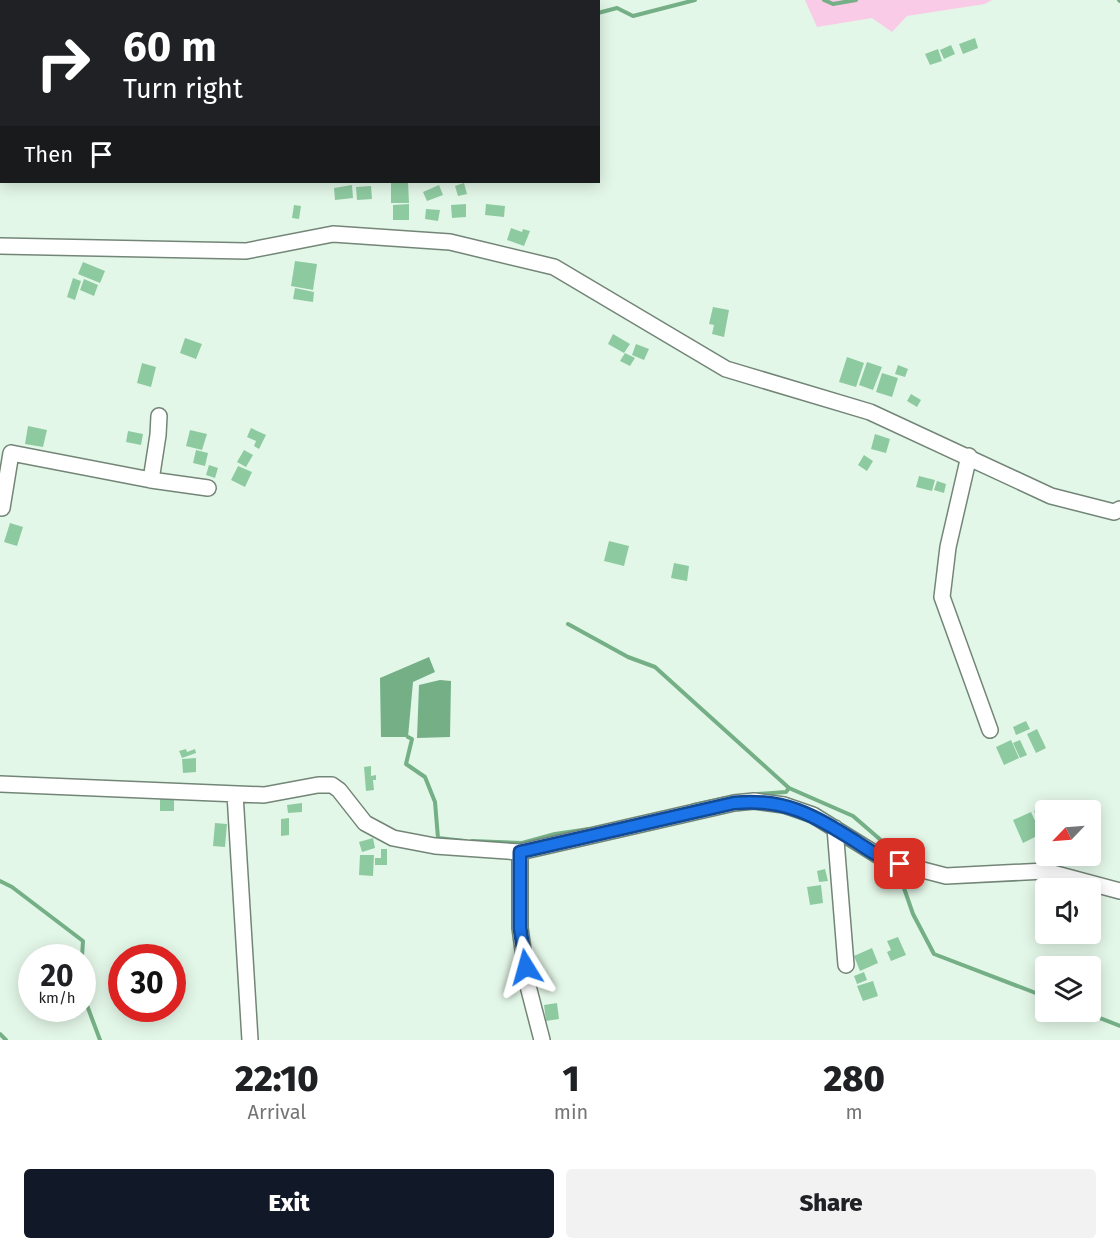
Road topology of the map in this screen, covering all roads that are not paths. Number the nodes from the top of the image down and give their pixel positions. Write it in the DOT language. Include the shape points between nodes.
graph roads {
  1 [pos="0,246"];
  2 [pos="159,416"];
  3 [pos="6,452"];
  4 [pos="969,456"];
  5 [pos="151,480"];
  6 [pos="208,488"];
  7 [pos="0,507"];
  8 [pos="1120,508"];
  9 [pos="990,730"];
  10 [pos="0,784"];
  11 [pos="235,794"];
  12 [pos="835,828"];
  13 [pos="520,852"];
  14 [pos="1120,891"];
  15 [pos="846,965"];
  16 [pos="250,1040"];
  17 [pos="542,1040"];
  1 -- 4 [label="street" via="246,251 333,234 450,242 554,267 726,369 870,412"];
  2 -- 5 [label="street"];
  3 -- 5 [label="street"];
  3 -- 7 [label="street"];
  4 -- 8 [label="street" via="1051,496 1114,512"];
  4 -- 9 [label="street" via="948,547 942,597"];
  5 -- 6 [label="street"];
  10 -- 11 [label="street"];
  11 -- 13 [label="street" via="264,795 332,785 365,823 393,837 435,846"];
  11 -- 16 [label="street"];
  12 -- 13 [label="street" via="794,808 754,801"];
  12 -- 14 [label="street" via="892,862 946,876 1045,871"];
  12 -- 15 [label="street"];
  13 -- 17 [label="street" via="520,928 528,986"];
}
